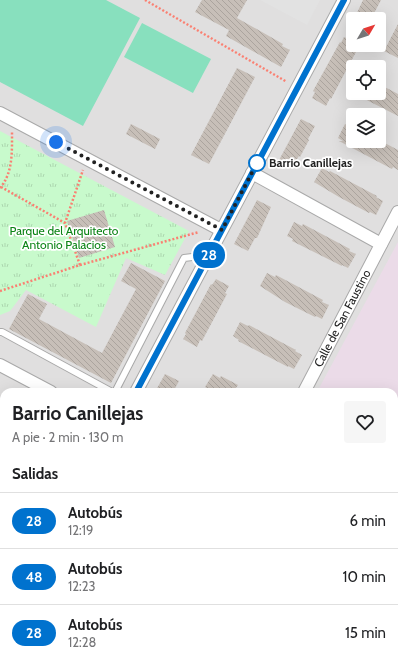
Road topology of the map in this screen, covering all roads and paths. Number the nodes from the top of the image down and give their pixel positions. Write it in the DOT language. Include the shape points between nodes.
graph roads {
  1 [pos="147,0"];
  2 [pos="344,0"];
  3 [pos="297,88"];
  4 [pos="0,113"];
  5 [pos="12,132"];
  6 [pos="83,170"];
  7 [pos="252,173"];
  8 [pos="1,188"];
  9 [pos="398,212"];
  10 [pos="65,222"];
  11 [pos="222,230"];
  12 [pos="202,232"];
  13 [pos="381,244"];
  14 [pos="210,255"];
  15 [pos="80,264"];
  16 [pos="0,291"];
  17 [pos="0,332"];
  18 [pos="0,365"];
  19 [pos="44,388"];
  20 [pos="107,388"];
  21 [pos="116,388"];
  22 [pos="138,388"];
  23 [pos="306,388"];
  1 -- 3 [label="path"];
  2 -- 3 [label="street"];
  3 -- 7 [label="street"];
  4 -- 11 [label="street"];
  5 -- 8 [label="path" via="9,174"];
  6 -- 10 [label="path"];
  7 -- 11 [label="street"];
  7 -- 13 [label="street"];
  8 -- 10 [label="path"];
  9 -- 13 [label="street, Calle de San Faustino"];
  10 -- 15 [label="path"];
  11 -- 14 [label="street"];
  12 -- 15 [label="path"];
  13 -- 23 [label="street, Calle de San Faustino"];
  14 -- 21 [label="lane" via="184,258"];
  14 -- 22 [label="street"];
  15 -- 16 [label="path"];
  17 -- 20 [label="lane"];
  18 -- 19 [label="street"];
}
